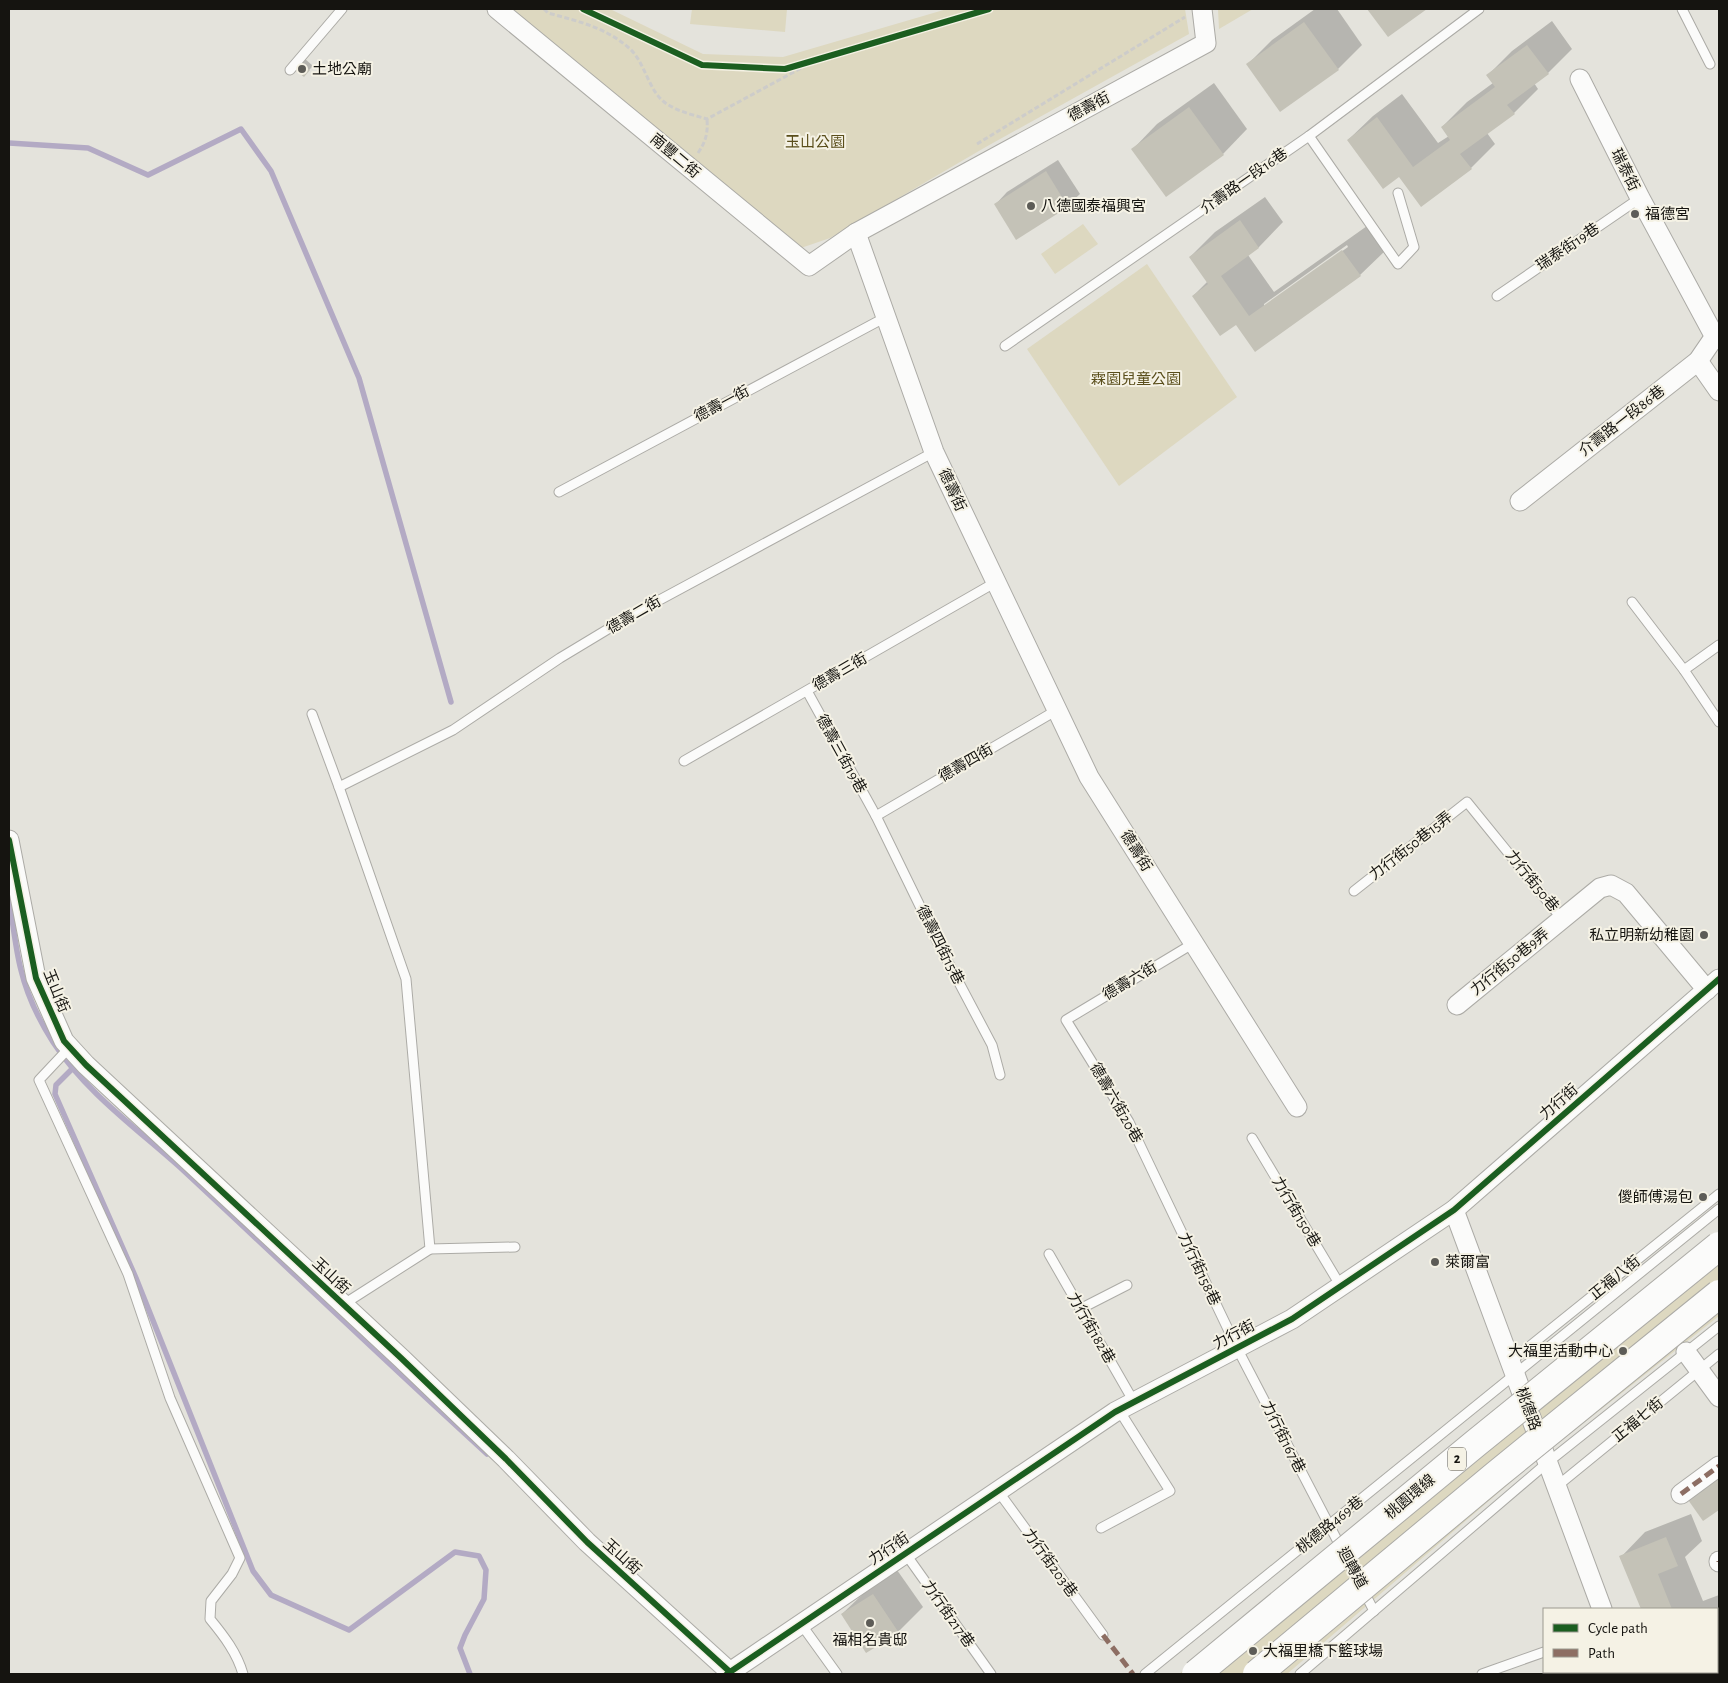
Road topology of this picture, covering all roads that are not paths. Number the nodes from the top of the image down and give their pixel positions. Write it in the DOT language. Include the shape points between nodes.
graph roads {
  1 [pos="342,9"];
  2 [pos="497,9"];
  3 [pos="1479,9"];
  4 [pos="1682,9"];
  5 [pos="1195,12"];
  6 [pos="1710,64"];
  7 [pos="290,70"];
  8 [pos="1580,79"];
  9 [pos="1309,136"];
  10 [pos="1398,193"];
  11 [pos="1640,198"];
  12 [pos="856,233"];
  13 [pos="1497,296"];
  14 [pos="886,317"];
  15 [pos="1718,338"];
  16 [pos="1005,346"];
  17 [pos="1698,361"];
  18 [pos="1719,391"];
  19 [pos="934,452"];
  20 [pos="559,492"];
  21 [pos="1520,501"];
  22 [pos="996,582"];
  23 [pos="1632,602"];
  24 [pos="1719,645"];
  25 [pos="1684,670"];
  26 [pos="807,691"];
  27 [pos="1057,710"];
  28 [pos="312,714"];
  29 [pos="1719,722"];
  30 [pos="684,761"];
  31 [pos="339,787"];
  32 [pos="1467,802"];
  33 [pos="876,816"];
  34 [pos="9,840"];
  35 [pos="1354,891"];
  36 [pos="1562,919"];
  37 [pos="1194,943"];
  38 [pos="1713,985"];
  39 [pos="1457,1005"];
  40 [pos="1066,1020"];
  41 [pos="70,1046"];
  42 [pos="1000,1075"];
  43 [pos="1297,1107"];
  44 [pos="1252,1138"];
  45 [pos="1161,1189"];
  46 [pos="1719,1194"];
  47 [pos="1719,1209"];
  48 [pos="1454,1210"];
  49 [pos="1719,1246"];
  50 [pos="515,1247"];
  51 [pos="430,1249"];
  52 [pos="1048,1254"];
  53 [pos="1127,1285"];
  54 [pos="1340,1285"];
  55 [pos="1719,1294"];
  56 [pos="344,1304"];
  57 [pos="1080,1309"];
  58 [pos="1719,1326"];
  59 [pos="1236,1348"];
  60 [pos="1686,1352"];
  61 [pos="1719,1354"];
  62 [pos="1513,1369"];
  63 [pos="1699,1370"];
  64 [pos="1719,1397"];
  65 [pos="1126,1406"];
  66 [pos="1547,1463"];
  67 [pos="1719,1466"];
  68 [pos="1556,1487"];
  69 [pos="998,1491"];
  70 [pos="1681,1494"];
  71 [pos="1328,1526"];
  72 [pos="1101,1528"];
  73 [pos="906,1553"];
  74 [pos="1602,1608"];
  75 [pos="1374,1610"];
  76 [pos="801,1624"];
  77 [pos="1103,1636"];
  78 [pos="1543,1652"];
  79 [pos="728,1673"];
  80 [pos="243,1674"];
  81 [pos="837,1674"];
  82 [pos="991,1674"];
  83 [pos="1145,1674"];
  84 [pos="1196,1674"];
  85 [pos="1257,1674"];
  86 [pos="1300,1674"];
  87 [pos="1482,1674"];
  1 -- 7 [label="lane"];
  2 -- 12 [label="street, 南豐二街" via="809,266"];
  3 -- 9 [label="lane, 介壽路一段16巷"];
  4 -- 6 [label="lane"];
  5 -- 12 [label="street, 德壽街" via="1206,43"];
  8 -- 11 [label="street, 瑞泰街"];
  9 -- 10 [label="lane" via="1398,264 1414,247"];
  9 -- 16 [label="lane, 介壽路一段16巷"];
  11 -- 13 [label="lane, 瑞泰街19巷"];
  11 -- 15 [label="street, 瑞泰街"];
  12 -- 14 [label="street, 德壽街"];
  14 -- 19 [label="street, 德壽街"];
  14 -- 20 [label="lane, 德壽一街"];
  15 -- 17 [label="street, 介壽路一段86巷" via="1711,342"];
  17 -- 18 [label="street"];
  17 -- 21 [label="street, 介壽路一段86巷"];
  19 -- 22 [label="street, 德壽街"];
  19 -- 31 [label="lane, 德壽二街" via="628,617 453,730"];
  22 -- 26 [label="lane, 德壽三街"];
  22 -- 27 [label="street, 德壽街"];
  23 -- 25 [label="lane"];
  24 -- 25 [label="lane"];
  25 -- 29 [label="lane"];
  26 -- 30 [label="lane, 德壽三街"];
  26 -- 33 [label="lane, 德壽三街19巷"];
  27 -- 33 [label="lane, 德壽四街"];
  27 -- 37 [label="street, 德壽街" via="1089,777"];
  28 -- 31 [label="lane"];
  31 -- 51 [label="lane" via="406,979"];
  32 -- 35 [label="lane, 力行街50巷15弄"];
  32 -- 36 [label="lane, 力行街50巷"];
  33 -- 42 [label="lane, 德壽四街15巷" via="992,1046"];
  34 -- 41 [label="street, 玉山街" via="36,978 64,1041"];
  36 -- 38 [label="street, 力行街50巷" via="1600,888 1612,886 1626,892"];
  36 -- 39 [label="street, 力行街50巷9弄"];
  37 -- 40 [label="lane, 德壽六街"];
  37 -- 43 [label="street, 德壽街"];
  38 -- 48 [label="street, 力行街"];
  40 -- 45 [label="lane, 德壽六街20巷" via="1129,1122"];
  41 -- 56 [label="street, 玉山街" via="86,1065"];
  41 -- 80 [label="lane" via="39,1080 128,1274 170,1398 240,1558 211,1602 210,1619 239,1661"];
  44 -- 54 [label="lane, 力行街150巷"];
  45 -- 59 [label="lane, 力行街158巷"];
  46 -- 62 [label="lane, 正福八街"];
  47 -- 62 [label="lane"];
  48 -- 54 [label="street, 力行街"];
  48 -- 62 [label="street, 桃德路"];
  49 -- 84 [label="highway, 桃園環線 / 2, bridge"];
  50 -- 51 [label="lane"];
  51 -- 56 [label="lane"];
  52 -- 57 [label="lane, 力行街182巷"];
  53 -- 57 [label="lane"];
  54 -- 59 [label="street, 力行街" via="1292,1319"];
  55 -- 85 [label="highway, 2, bridge"];
  56 -- 79 [label="street, 玉山街" via="506,1459 587,1542"];
  57 -- 65 [label="lane, 力行街182巷"];
  58 -- 60 [label="lane"];
  59 -- 65 [label="street, 力行街"];
  59 -- 71 [label="lane, 力行街167巷"];
  60 -- 63 [label="street"];
  60 -- 66 [label="lane"];
  61 -- 63 [label="lane, 正福七街"];
  62 -- 66 [label="street, 桃德路"];
  62 -- 71 [label="lane, 桃德路469巷"];
  63 -- 64 [label="street"];
  63 -- 68 [label="lane, 正福七街"];
  65 -- 69 [label="street, 力行街"];
  65 -- 72 [label="lane, 力行街182巷" via="1170,1491"];
  66 -- 68 [label="street, 桃德路"];
  66 -- 75 [label="lane"];
  67 -- 70 [label="street"];
  68 -- 74 [label="street, 桃德路"];
  69 -- 73 [label="street, 力行街"];
  69 -- 77 [label="lane, 力行街203巷"];
  71 -- 75 [label="lane, 迴轉道"];
  71 -- 83 [label="lane, 桃德路469巷"];
  73 -- 76 [label="street, 力行街"];
  73 -- 82 [label="lane, 力行街217巷"];
  75 -- 86 [label="lane"];
  76 -- 79 [label="street, 力行街"];
  76 -- 81 [label="lane"];
  78 -- 87 [label="lane"];
}
